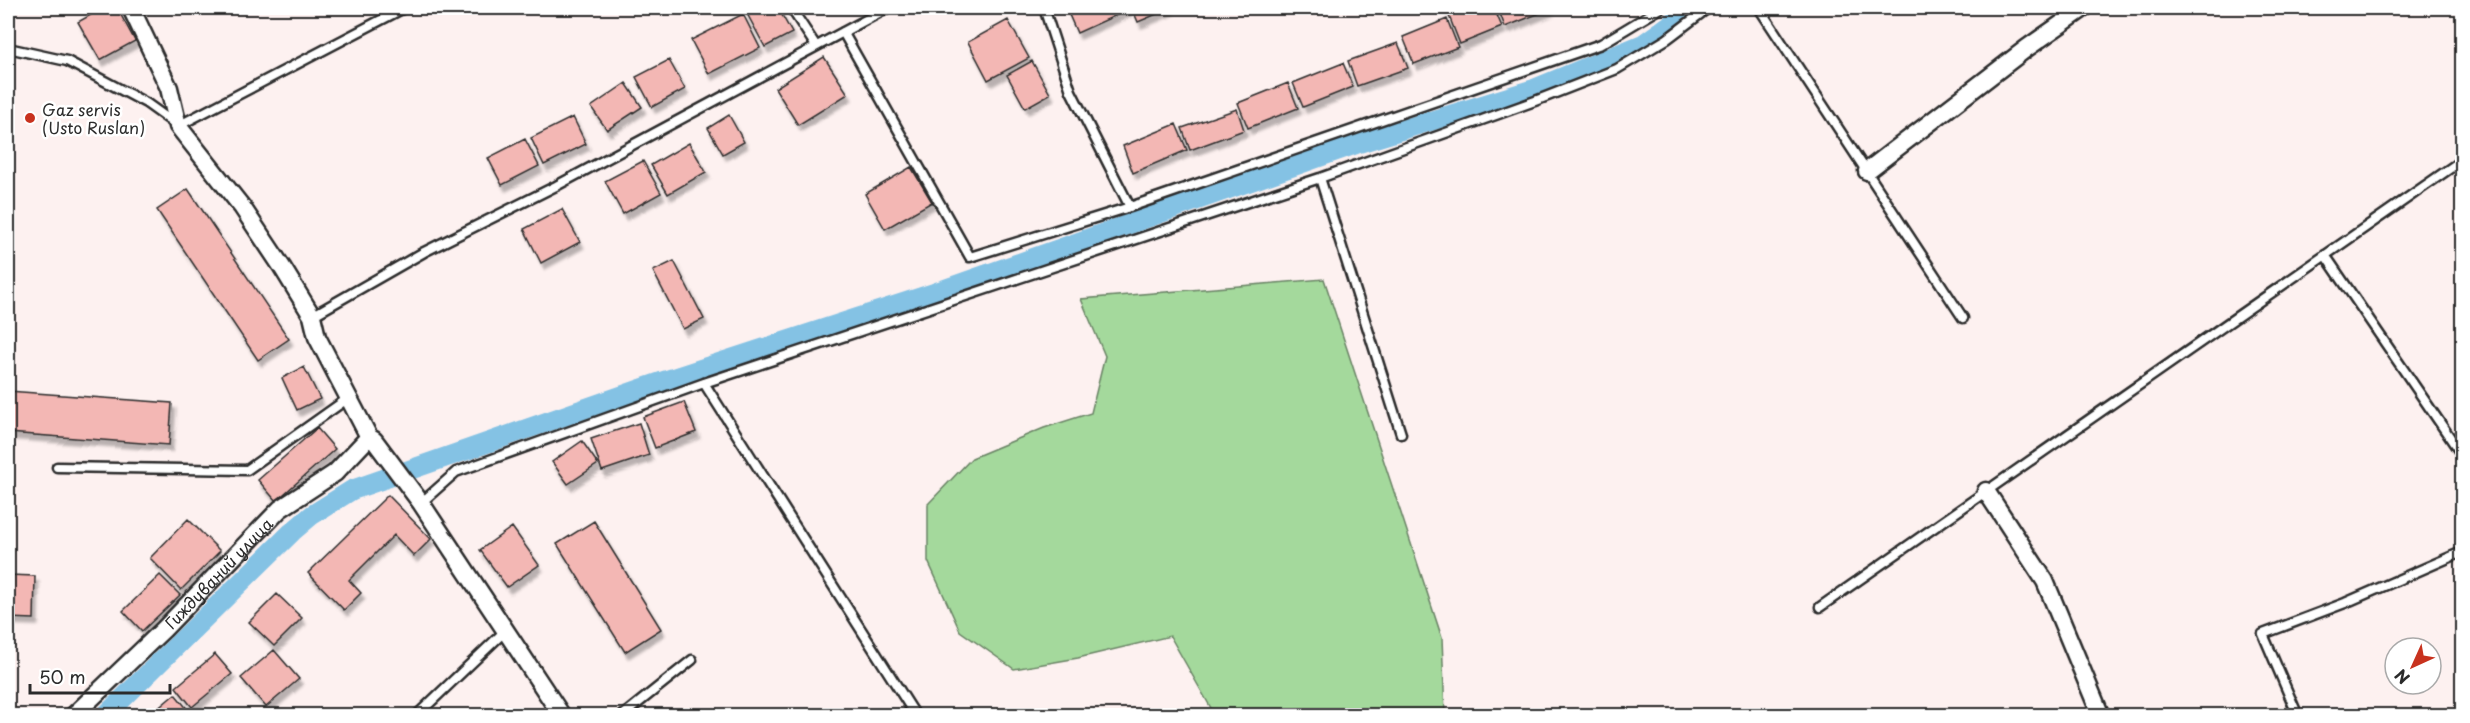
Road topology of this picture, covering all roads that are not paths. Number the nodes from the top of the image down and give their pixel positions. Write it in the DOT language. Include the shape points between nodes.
graph roads {
  1 [pos="131,8"];
  2 [pos="404,8"];
  3 [pos="790,8"];
  4 [pos="888,8"];
  5 [pos="1044,8"];
  6 [pos="1661,8"];
  7 [pos="1708,8"];
  8 [pos="1760,8"];
  9 [pos="2084,8"];
  10 [pos="843,32"];
  11 [pos="8,46"];
  12 [pos="816,46"];
  13 [pos="178,126"];
  14 [pos="2463,159"];
  15 [pos="1866,171"];
  16 [pos="1320,178"];
  17 [pos="1130,207"];
  18 [pos="2325,255"];
  19 [pos="312,316"];
  20 [pos="1963,318"];
  21 [pos="704,383"];
  22 [pos="347,399"];
  23 [pos="1401,434"];
  24 [pos="372,439"];
  25 [pos="2463,455"];
  26 [pos="57,467"];
  27 [pos="1986,491"];
  28 [pos="421,503"];
  29 [pos="2463,552"];
  30 [pos="1820,607"];
  31 [pos="505,631"];
  32 [pos="692,660"];
  33 [pos="74,716"];
  34 [pos="416,716"];
  35 [pos="562,716"];
  36 [pos="622,716"];
  37 [pos="916,716"];
  38 [pos="2101,716"];
  39 [pos="2298,716"];
  1 -- 13 [label="street" via="169,88"];
  2 -- 13 [label="lane"];
  3 -- 12 [label="lane"];
  4 -- 10 [label="lane"];
  5 -- 17 [label="lane" via="1071,91"];
  6 -- 17 [label="lane" via="1601,44"];
  7 -- 16 [label="lane" via="1617,69"];
  8 -- 15 [label="lane"];
  9 -- 15 [label="street"];
  10 -- 12 [label="lane"];
  10 -- 17 [label="lane" via="970,257"];
  11 -- 13 [label="lane" via="67,61 146,103"];
  12 -- 19 [label="lane" via="424,252"];
  13 -- 19 [label="street" via="242,207"];
  14 -- 18 [label="lane"];
  15 -- 20 [label="lane"];
  16 -- 21 [label="lane"];
  16 -- 23 [label="lane"];
  18 -- 25 [label="lane"];
  18 -- 27 [label="lane"];
  19 -- 22 [label="street" via="317,337"];
  21 -- 28 [label="lane" via="456,472"];
  21 -- 37 [label="lane"];
  22 -- 24 [label="street"];
  22 -- 26 [label="lane" via="247,470"];
  24 -- 28 [label="street"];
  24 -- 33 [label="street, Гиждуваний улица" via="335,473 280,509"];
  27 -- 30 [label="lane"];
  27 -- 38 [label="street" via="2045,581"];
  28 -- 31 [label="street"];
  29 -- 39 [label="lane" via="2263,634"];
  31 -- 34 [label="lane"];
  31 -- 35 [label="street"];
  32 -- 36 [label="lane"];
}
